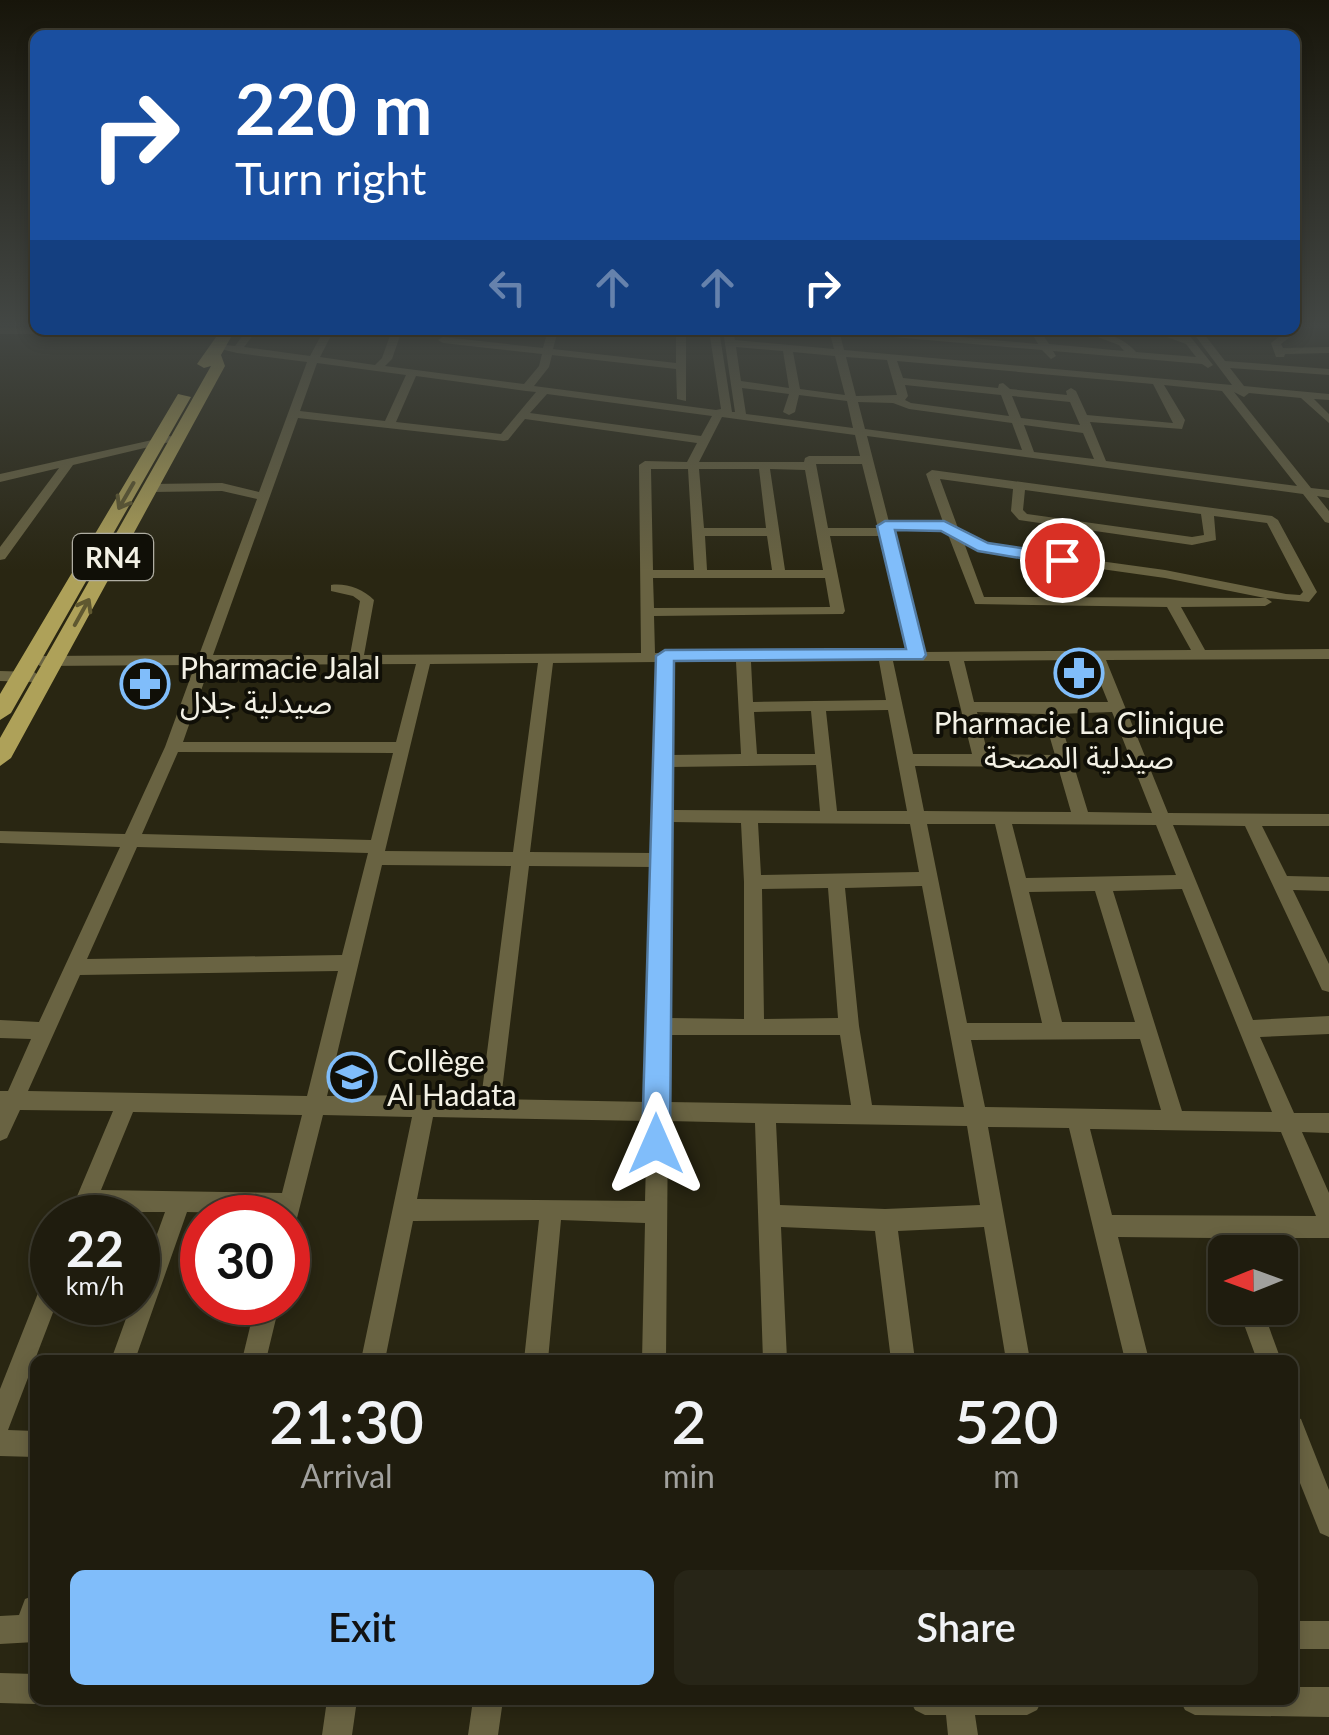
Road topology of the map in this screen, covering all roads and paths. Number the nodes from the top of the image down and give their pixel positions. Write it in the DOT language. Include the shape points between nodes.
graph roads {
  1 [pos="190,409"];
  2 [pos="296,409"];
  3 [pos="396,409"];
  4 [pos="528,409"];
  5 [pos="716,409"];
  6 [pos="720,409"];
  7 [pos="790,409"];
  8 [pos="855,409"];
  9 [pos="925,409"];
  10 [pos="1013,409"];
  11 [pos="1080,409"];
  12 [pos="1172,409"];
  13 [pos="1244,409"];
  14 [pos="1256,409"];
  15 [pos="724,410"];
  16 [pos="740,410"];
  17 [pos="789,412"];
  18 [pos="294,414"];
  19 [pos="526,416"];
  20 [pos="1019,422"];
  21 [pos="390,423"];
  22 [pos="1087,424"];
  23 [pos="860,426"];
  24 [pos="170,439"];
  25 [pos="704,440"];
  26 [pos="1029,450"];
  27 [pos="868,460"];
  28 [pos="1096,460"];
  29 [pos="70,461"];
  30 [pos="693,466"];
  31 [pos="764,466"];
  32 [pos="810,466"];
  33 [pos="272,475"];
  34 [pos="0,478"];
  35 [pos="1023,485"];
  36 [pos="1316,487"];
  37 [pos="152,488"];
  38 [pos="222,488"];
  39 [pos="1090,494"];
  40 [pos="264,497"];
  41 [pos="1329,506"];
  42 [pos="1208,511"];
  43 [pos="1329,518"];
  44 [pos="951,527"];
  45 [pos="886,529"];
  46 [pos="698,532"];
  47 [pos="773,532"];
  48 [pos="823,532"];
  49 [pos="0,556"];
  50 [pos="648,574"];
  51 [pos="701,574"];
  52 [pos="779,574"];
  53 [pos="832,574"];
  54 [pos="336,588"];
  55 [pos="1298,599"];
  56 [pos="1174,603"];
  57 [pos="648,612"];
  58 [pos="1200,652"];
  59 [pos="1096,654"];
  60 [pos="1329,654"];
  61 [pos="885,655"];
  62 [pos="916,655"];
  63 [pos="955,655"];
  64 [pos="656,656"];
  65 [pos="743,656"];
  66 [pos="546,657"];
  67 [pos="356,659"];
  68 [pos="424,659"];
  69 [pos="206,660"];
  70 [pos="46,676"];
  71 [pos="13,678"];
  72 [pos="896,705"];
  73 [pos="746,707"];
  74 [pos="818,707"];
  75 [pos="969,707"];
  76 [pos="1118,708"];
  77 [pos="1049,709"];
  78 [pos="0,713"];
  79 [pos="172,746"];
  80 [pos="402,748"];
  81 [pos="0,758"];
  82 [pos="826,759"];
  83 [pos="749,760"];
  84 [pos="907,760"];
  85 [pos="981,760"];
  86 [pos="664,761"];
  87 [pos="1064,762"];
  88 [pos="665,816"];
  89 [pos="1002,817"];
  90 [pos="749,818"];
  91 [pos="918,818"];
  92 [pos="1081,818"];
  93 [pos="1164,818"];
  94 [pos="1250,818"];
  95 [pos="829,819"];
  96 [pos="1329,820"];
  97 [pos="0,837"];
  98 [pos="132,840"];
  99 [pos="376,852"];
  100 [pos="521,858"];
  101 [pos="664,860"];
  102 [pos="929,879"];
  103 [pos="836,881"];
  104 [pos="753,882"];
  105 [pos="1189,882"];
  106 [pos="1282,883"];
  107 [pos="1102,884"];
  108 [pos="1329,884"];
  109 [pos="1020,886"];
  110 [pos="348,964"];
  111 [pos="74,967"];
  112 [pos="1329,984"];
  113 [pos="1329,1025"];
  114 [pos="657,1026"];
  115 [pos="849,1026"];
  116 [pos="754,1028"];
  117 [pos="0,1029"];
  118 [pos="1247,1029"];
  119 [pos="1147,1030"];
  120 [pos="46,1031"];
  121 [pos="1054,1031"];
  122 [pos="960,1032"];
  123 [pos="7,1101"];
  124 [pos="127,1102"];
  125 [pos="313,1104"];
  126 [pos="425,1105"];
  127 [pos="490,1106"];
  128 [pos="656,1110"];
  129 [pos="764,1112"];
  130 [pos="863,1114"];
  131 [pos="976,1117"];
  132 [pos="1077,1119"];
  133 [pos="1175,1120"];
  134 [pos="1290,1122"];
  135 [pos="1329,1123"];
  136 [pos="0,1131"];
  137 [pos="88,1195"];
  138 [pos="293,1195"];
  139 [pos="180,1202"];
  140 [pos="160,1203"];
  141 [pos="551,1209"];
  142 [pos="404,1210"];
  143 [pos="656,1212"];
  144 [pos="768,1215"];
  145 [pos="993,1216"];
  146 [pos="1329,1219"];
  147 [pos="885,1220"];
  148 [pos="1104,1226"];
  149 [pos="1222,1226"];
  150 [pos="1329,1227"];
  151 [pos="1225,1235"];
  152 [pos="37,1325"];
  153 [pos="262,1325"];
  154 [pos="1256,1325"];
  155 [pos="125,1355"];
  156 [pos="255,1355"];
  157 [pos="373,1355"];
  158 [pos="536,1355"];
  159 [pos="654,1355"];
  160 [pos="775,1355"];
  161 [pos="902,1355"];
  162 [pos="1017,1355"];
  163 [pos="1136,1355"];
  164 [pos="1267,1355"];
  165 [pos="0,1421"];
  166 [pos="0,1443"];
  167 [pos="30,1444"];
  168 [pos="1298,1458"];
  169 [pos="1329,1524"];
  170 [pos="1298,1635"];
  171 [pos="1329,1635"];
  172 [pos="0,1688"];
  173 [pos="30,1688"];
  174 [pos="1298,1702"];
  175 [pos="1329,1702"];
  176 [pos="341,1705"];
  177 [pos="487,1705"];
  178 [pos="958,1705"];
  179 [pos="337,1735"];
  180 [pos="483,1735"];
  181 [pos="963,1735"];
  1 -- 24 [label="main road, RN4"];
  2 -- 18 [label="street"];
  3 -- 21 [label="street"];
  4 -- 19 [label="street"];
  5 -- 15 [label="street"];
  6 -- 15 [label="street"];
  7 -- 17 [label="street"];
  8 -- 23 [label="street"];
  9 -- 20 [label="street"];
  10 -- 20 [label="street"];
  11 -- 22 [label="street"];
  12 -- 22 [label="street" via="1178,427"];
  13 -- 36 [label="street"];
  14 -- 36 [label="street"];
  15 -- 16 [label="street"];
  15 -- 25 [label="street"];
  16 -- 17 [label="street"];
  16 -- 23 [label="street"];
  17 -- 23 [label="street"];
  18 -- 21 [label="street"];
  18 -- 33 [label="street"];
  19 -- 21 [label="street" via="504,438"];
  19 -- 25 [label="street"];
  20 -- 22 [label="street"];
  20 -- 26 [label="street"];
  22 -- 28 [label="street"];
  23 -- 26 [label="street"];
  23 -- 27 [label="street"];
  24 -- 29 [label="street"];
  24 -- 37 [label="main road, RN4"];
  24 -- 71 [label="main road, RN4, one-way"];
  25 -- 30 [label="street"];
  26 -- 28 [label="street"];
  27 -- 32 [label="street" via="809,460"];
  27 -- 45 [label="street"];
  28 -- 36 [label="street"];
  28 -- 39 [label="street"];
  29 -- 34 [label="street"];
  29 -- 49 [label="street"];
  30 -- 31 [label="street"];
  30 -- 46 [label="street"];
  30 -- 50 [label="street" via="645,466"];
  31 -- 32 [label="street"];
  31 -- 47 [label="street"];
  32 -- 48 [label="street"];
  33 -- 38 [label="street"];
  33 -- 40 [label="street"];
  35 -- 39 [label="street"];
  35 -- 42 [label="street" via="1016,511 1023,517 1192,542 1211,537"];
  35 -- 44 [label="street" via="934,472"];
  36 -- 41 [label="street"];
  36 -- 43 [label="street"];
  37 -- 38 [label="street"];
  70 -- 37 [label="main road, RN4, one-way"];
  38 -- 40 [label="street"];
  39 -- 42 [label="street"];
  40 -- 69 [label="street"];
  42 -- 55 [label="street" via="1272,520 1310,592"];
  44 -- 45 [label="street"];
  44 -- 55 [label="street" via="994,550"];
  44 -- 56 [label="street" via="980,601"];
  45 -- 48 [label="street"];
  45 -- 62 [label="street"];
  46 -- 47 [label="street"];
  46 -- 51 [label="street"];
  47 -- 52 [label="street"];
  48 -- 53 [label="street"];
  50 -- 51 [label="street"];
  50 -- 57 [label="street"];
  51 -- 52 [label="street"];
  52 -- 53 [label="street"];
  53 -- 57 [label="street" via="838,610"];
  54 -- 67 [label="street" via="367,600"];
  55 -- 56 [label="street"];
  56 -- 58 [label="street"];
  57 -- 64 [label="street"];
  58 -- 59 [label="street"];
  58 -- 60 [label="street"];
  59 -- 63 [label="street"];
  59 -- 76 [label="street"];
  61 -- 62 [label="street"];
  61 -- 65 [label="street"];
  61 -- 72 [label="street"];
  62 -- 63 [label="street"];
  63 -- 75 [label="street"];
  64 -- 65 [label="street"];
  64 -- 66 [label="street"];
  64 -- 86 [label="street"];
  65 -- 73 [label="street"];
  66 -- 68 [label="street"];
  66 -- 100 [label="street"];
  67 -- 68 [label="street"];
  67 -- 69 [label="street"];
  68 -- 80 [label="street"];
  69 -- 70 [label="street"];
  69 -- 79 [label="street"];
  70 -- 71 [label="street"];
  70 -- 71 [label="street"];
  70 -- 81 [label="main road, RN4"];
  71 -- 78 [label="main road, RN4"];
  72 -- 74 [label="street"];
  72 -- 84 [label="street"];
  73 -- 74 [label="street"];
  73 -- 83 [label="street"];
  74 -- 82 [label="street"];
  75 -- 77 [label="street"];
  75 -- 85 [label="street"];
  76 -- 77 [label="street"];
  76 -- 93 [label="street"];
  77 -- 87 [label="street"];
  79 -- 80 [label="street"];
  79 -- 98 [label="street"];
  80 -- 99 [label="street"];
  82 -- 83 [label="street"];
  82 -- 95 [label="street"];
  83 -- 86 [label="street"];
  84 -- 85 [label="street"];
  84 -- 91 [label="street"];
  85 -- 87 [label="street"];
  86 -- 88 [label="street"];
  87 -- 92 [label="street"];
  88 -- 90 [label="street"];
  88 -- 101 [label="street"];
  89 -- 91 [label="street"];
  89 -- 92 [label="street"];
  89 -- 109 [label="street"];
  90 -- 95 [label="street"];
  90 -- 104 [label="street"];
  91 -- 95 [label="street"];
  91 -- 102 [label="street"];
  92 -- 93 [label="street"];
  93 -- 94 [label="street"];
  93 -- 105 [label="street"];
  94 -- 96 [label="street"];
  94 -- 106 [label="street"];
  97 -- 98 [label="street"];
  98 -- 99 [label="street"];
  98 -- 111 [label="street"];
  99 -- 100 [label="street"];
  99 -- 110 [label="street"];
  100 -- 101 [label="street"];
  100 -- 127 [label="street"];
  101 -- 114 [label="street"];
  102 -- 103 [label="street"];
  102 -- 122 [label="street"];
  103 -- 104 [label="street"];
  103 -- 115 [label="street"];
  104 -- 116 [label="street"];
  105 -- 107 [label="street"];
  105 -- 118 [label="street"];
  106 -- 108 [label="street"];
  106 -- 112 [label="street"];
  107 -- 109 [label="street"];
  107 -- 119 [label="street"];
  109 -- 121 [label="street"];
  110 -- 111 [label="street"];
  110 -- 125 [label="street"];
  111 -- 120 [label="street"];
  113 -- 118 [label="street"];
  114 -- 116 [label="street"];
  114 -- 128 [label="street"];
  115 -- 116 [label="street"];
  115 -- 130 [label="street"];
  117 -- 120 [label="street"];
  118 -- 134 [label="street"];
  119 -- 121 [label="street"];
  119 -- 133 [label="street"];
  120 -- 123 [label="street"];
  121 -- 122 [label="street"];
  122 -- 131 [label="street"];
  123 -- 124 [label="street"];
  123 -- 136 [label="street"];
  124 -- 125 [label="street"];
  124 -- 137 [label="street"];
  125 -- 126 [label="street"];
  125 -- 138 [label="street"];
  126 -- 127 [label="street"];
  126 -- 142 [label="street"];
  127 -- 128 [label="street"];
  128 -- 129 [label="street"];
  128 -- 143 [label="street"];
  129 -- 130 [label="street"];
  129 -- 144 [label="street"];
  130 -- 131 [label="street"];
  131 -- 132 [label="street"];
  131 -- 145 [label="street"];
  132 -- 133 [label="street"];
  132 -- 148 [label="street"];
  133 -- 134 [label="street"];
  134 -- 135 [label="street"];
  134 -- 146 [label="street"];
  139 -- 140 [label="street"];
  139 -- 155 [label="street"];
  141 -- 142 [label="street"];
  141 -- 143 [label="street"];
  141 -- 158 [label="street"];
  142 -- 157 [label="street"];
  143 -- 159 [label="street"];
  144 -- 147 [label="street"];
  144 -- 160 [label="street"];
  145 -- 147 [label="street"];
  145 -- 162 [label="street"];
  147 -- 161 [label="street"];
  148 -- 149 [label="street"];
  148 -- 163 [label="street"];
  149 -- 150 [label="street"];
  149 -- 151 [label="street"];
  152 -- 165 [label="street"];
  153 -- 156 [label="street"];
  154 -- 164 [label="street"];
  166 -- 167 [label="street"];
  168 -- 169 [label="street"];
  170 -- 171 [label="street"];
  172 -- 173 [label="street"];
  174 -- 175 [label="street"];
  176 -- 179 [label="street"];
  177 -- 180 [label="street"];
  178 -- 181 [label="street"];
}
